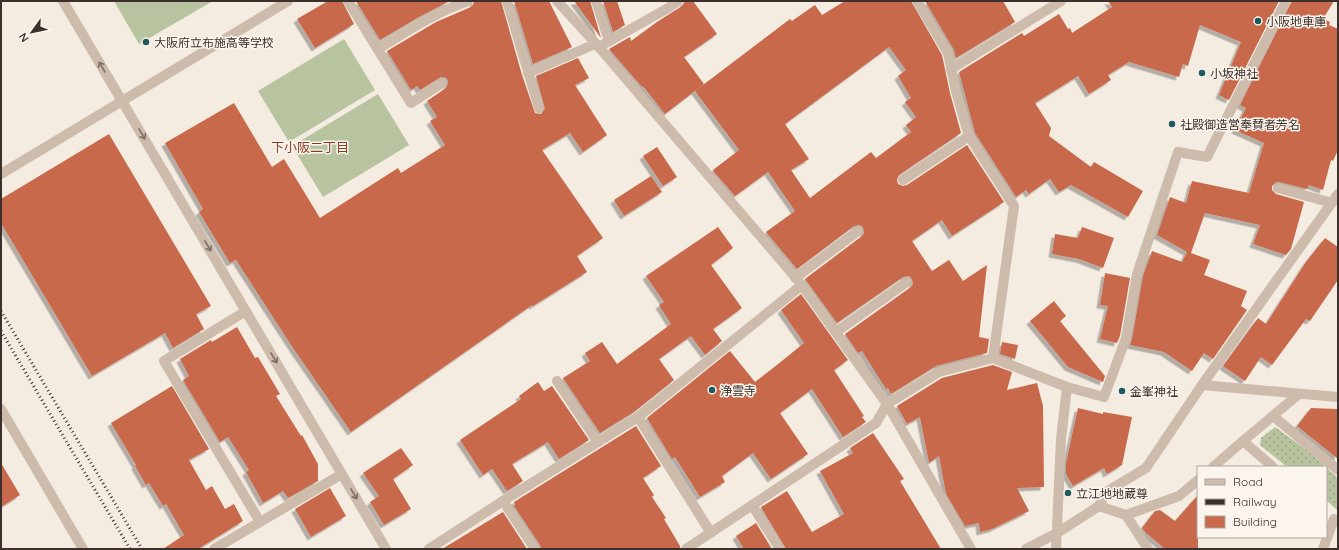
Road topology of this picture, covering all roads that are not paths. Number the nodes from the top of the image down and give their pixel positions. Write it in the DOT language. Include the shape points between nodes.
graph roads {
  1 [pos="62,1"];
  2 [pos="288,1"];
  3 [pos="348,1"];
  4 [pos="468,1"];
  5 [pos="507,1"];
  6 [pos="557,1"];
  7 [pos="596,1"];
  8 [pos="678,1"];
  9 [pos="917,1"];
  10 [pos="1061,1"];
  11 [pos="1286,1"];
  12 [pos="609,41"];
  13 [pos="597,45"];
  14 [pos="378,49"];
  15 [pos="951,69"];
  16 [pos="528,73"];
  17 [pos="442,83"];
  18 [pos="122,101"];
  19 [pos="539,108"];
  20 [pos="969,136"];
  21 [pos="1,174"];
  22 [pos="903,180"];
  23 [pos="1278,188"];
  24 [pos="1338,194"];
  25 [pos="1332,203"];
  26 [pos="858,231"];
  27 [pos="799,281"];
  28 [pos="907,282"];
  29 [pos="246,311"];
  30 [pos="836,332"];
  31 [pos="993,358"];
  32 [pos="557,381"];
  33 [pos="1202,385"];
  34 [pos="1067,387"];
  35 [pos="1299,394"];
  36 [pos="1338,397"];
  37 [pos="887,404"];
  38 [pos="1,409"];
  39 [pos="1273,416"];
  40 [pos="638,417"];
  41 [pos="1243,441"];
  42 [pos="598,442"];
  43 [pos="1214,466"];
  44 [pos="1272,466"];
  45 [pos="1338,470"];
  46 [pos="342,474"];
  47 [pos="1197,481"];
  48 [pos="504,501"];
  49 [pos="752,505"];
  50 [pos="1099,506"];
  51 [pos="1126,515"];
  52 [pos="1333,518"];
  53 [pos="260,522"];
  54 [pos="711,533"];
  55 [pos="1057,533"];
  56 [pos="1327,537"];
  57 [pos="1327,538"];
  58 [pos="83,549"];
  59 [pos="214,549"];
  60 [pos="386,549"];
  61 [pos="430,549"];
  62 [pos="535,549"];
  63 [pos="686,549"];
  64 [pos="780,549"];
  65 [pos="971,549"];
  66 [pos="1026,549"];
  67 [pos="1056,549"];
  68 [pos="1148,549"];
  69 [pos="1323,549"];
  18 -- 1 [label="street, one-way"];
  2 -- 18 [label="street"];
  3 -- 14 [label="street"];
  4 -- 14 [label="street" via="448,8"];
  5 -- 16 [label="street"];
  6 -- 13 [label="street"];
  7 -- 12 [label="street"];
  8 -- 12 [label="street"];
  9 -- 15 [label="street" via="948,52"];
  10 -- 15 [label="street"];
  11 -- 34 [label="street" via="1207,157 1178,152 1137,274 1126,338 1104,397"];
  12 -- 13 [label="street"];
  13 -- 16 [label="street"];
  13 -- 27 [label="street"];
  14 -- 17 [label="street" via="411,103"];
  15 -- 20 [label="street"];
  16 -- 19 [label="street"];
  18 -- 21 [label="street"];
  18 -- 29 [label="street, one-way"];
  20 -- 22 [label="street"];
  20 -- 31 [label="street" via="1014,206"];
  23 -- 25 [label="street"];
  24 -- 25 [label="street"];
  25 -- 33 [label="street"];
  26 -- 27 [label="street"];
  27 -- 30 [label="street"];
  27 -- 40 [label="street"];
  28 -- 30 [label="street"];
  29 -- 46 [label="street, one-way"];
  29 -- 53 [label="street" via="164,361"];
  30 -- 37 [label="street"];
  31 -- 34 [label="street"];
  31 -- 37 [label="street" via="939,372"];
  32 -- 42 [label="street"];
  33 -- 35 [label="street"];
  33 -- 50 [label="street" via="1146,468 1106,492"];
  34 -- 55 [label="street" via="1061,439"];
  35 -- 36 [label="street"];
  35 -- 39 [label="street"];
  37 -- 49 [label="street" via="876,423"];
  37 -- 65 [label="street"];
  38 -- 58 [label="street"];
  39 -- 41 [label="street"];
  39 -- 45 [label="street"];
  40 -- 42 [label="street"];
  40 -- 54 [label="street"];
  41 -- 43 [label="street"];
  41 -- 44 [label="street"];
  42 -- 48 [label="street"];
  46 -- 53 [label="street"];
  46 -- 60 [label="street, one-way"];
  47 -- 51 [label="street" via="1179,496"];
  48 -- 61 [label="street"];
  48 -- 62 [label="street"];
  49 -- 54 [label="street"];
  49 -- 64 [label="street"];
  50 -- 51 [label="street"];
  50 -- 55 [label="street"];
  51 -- 68 [label="street"];
  52 -- 56 [label="street"];
  53 -- 59 [label="street"];
  54 -- 63 [label="street"];
  55 -- 66 [label="street"];
  55 -- 67 [label="street"];
  57 -- 69 [label="street"];
}
